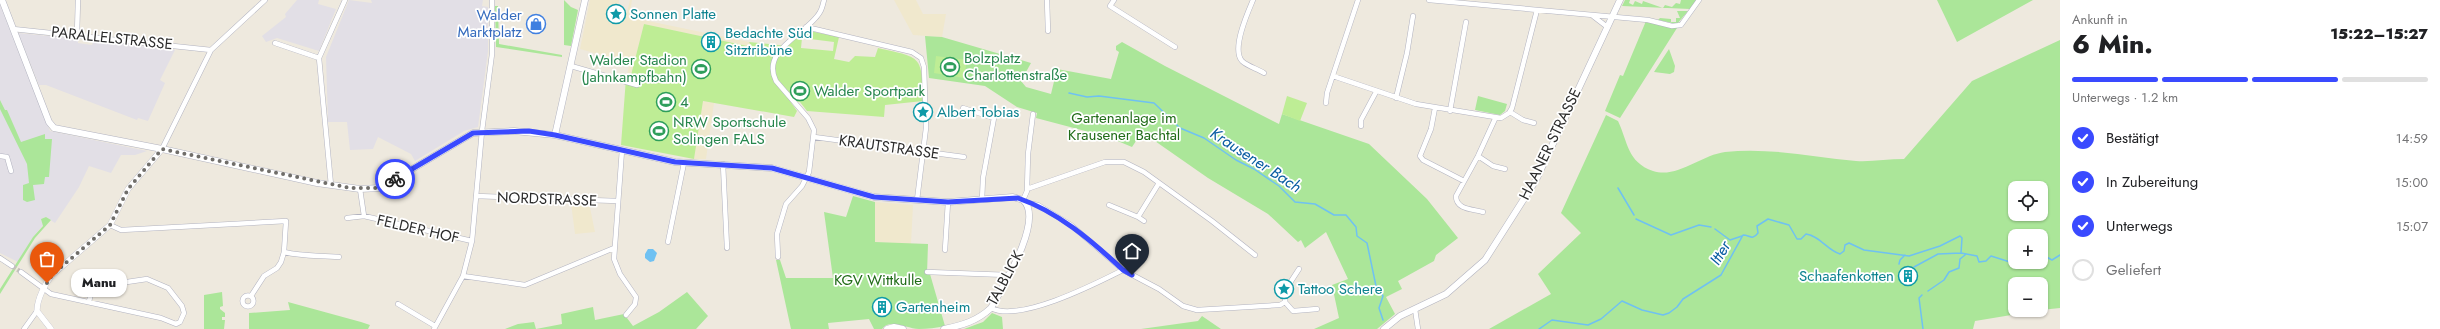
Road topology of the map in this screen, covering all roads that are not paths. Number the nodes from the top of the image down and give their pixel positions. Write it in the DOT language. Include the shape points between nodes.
graph roads {
  1 [pos="2,0"];
  2 [pos="78,0"];
  3 [pos="265,0"];
  4 [pos="345,0"];
  5 [pos="492,0"];
  6 [pos="584,0"];
  7 [pos="824,0"];
  8 [pos="1047,0"];
  9 [pos="1114,0"];
  10 [pos="1253,0"];
  11 [pos="1358,0"];
  12 [pos="1429,0"];
  13 [pos="1620,0"];
  14 [pos="1699,0"];
  15 [pos="1469,2"];
  16 [pos="1537,10"];
  17 [pos="1591,15"];
  18 [pos="1413,16"];
  19 [pos="1610,18"];
  20 [pos="1466,22"];
  21 [pos="1606,26"];
  22 [pos="806,27"];
  23 [pos="12,28"];
  24 [pos="1048,31"];
  25 [pos="77,34"];
  26 [pos="275,43"];
  27 [pos="1175,47"];
  28 [pos="211,50"];
  29 [pos="319,58"];
  30 [pos="571,66"];
  31 [pos="1264,73"];
  32 [pos="1333,76"];
  33 [pos="637,85"];
  34 [pos="1376,92"];
  35 [pos="1396,98"];
  36 [pos="1326,103"];
  37 [pos="962,108"];
  38 [pos="1435,108"];
  39 [pos="1450,111"];
  40 [pos="1510,112"];
  41 [pos="1033,114"];
  42 [pos="1495,119"];
  43 [pos="1534,123"];
  44 [pos="1361,126"];
  45 [pos="482,131"];
  46 [pos="555,135"];
  47 [pos="814,137"];
  48 [pos="162,149"];
  49 [pos="622,150"];
  50 [pos="923,152"];
  51 [pos="0,156"];
  52 [pos="1478,156"];
  53 [pos="964,157"];
  54 [pos="684,163"];
  55 [pos="723,164"];
  56 [pos="11,170"];
  57 [pos="1505,170"];
  58 [pos="806,178"];
  59 [pos="1464,181"];
  60 [pos="1159,183"];
  61 [pos="331,185"];
  62 [pos="360,189"];
  63 [pos="1027,189"];
  64 [pos="476,196"];
  65 [pos="917,200"];
  66 [pos="982,200"];
  67 [pos="618,201"];
  68 [pos="948,202"];
  69 [pos="1025,202"];
  70 [pos="1109,205"];
  71 [pos="1483,212"];
  72 [pos="364,216"];
  73 [pos="1138,217"];
  74 [pos="347,218"];
  75 [pos="1144,221"];
  76 [pos="110,225"];
  77 [pos="472,241"];
  78 [pos="668,242"];
  79 [pos="614,248"];
  80 [pos="727,248"];
  81 [pos="945,250"];
  82 [pos="284,252"];
  83 [pos="1255,255"];
  84 [pos="339,257"];
  85 [pos="778,257"];
  86 [pos="0,258"];
  87 [pos="12,266"];
  88 [pos="1299,269"];
  89 [pos="1123,270"];
  90 [pos="21,272"];
  91 [pos="927,272"];
  92 [pos="1008,275"];
  93 [pos="463,276"];
  94 [pos="43,290"];
  95 [pos="250,296"];
  96 [pos="89,302"];
  97 [pos="1285,302"];
  98 [pos="398,304"];
  99 [pos="990,308"];
  100 [pos="1415,309"];
  101 [pos="1317,310"];
  102 [pos="37,311"];
  103 [pos="626,315"];
  104 [pos="435,327"];
  105 [pos="24,329"];
  106 [pos="51,329"];
  107 [pos="887,329"];
  108 [pos="903,329"];
  109 [pos="944,329"];
  110 [pos="1384,329"];
  111 [pos="1418,329"];
  1 -- 23 [label="main road"];
  2 -- 25 [label="street"];
  3 -- 28 [label="street"];
  4 -- 29 [label="street"];
  5 -- 45 [label="street" via="492,54"];
  6 -- 30 [label="main road"];
  7 -- 22 [label="street" via="820,12"];
  8 -- 24 [label="street"];
  9 -- 27 [label="street" via="1110,6"];
  10 -- 31 [label="street" via="1242,27 1239,54 1242,61"];
  11 -- 32 [label="street"];
  12 -- 15 [label="street"];
  13 -- 19 [label="main road, HAANER STRASSE"];
  14 -- 19 [label="street" via="1679,26 1648,20"];
  15 -- 16 [label="street"];
  16 -- 17 [label="street"];
  16 -- 40 [label="street"];
  17 -- 19 [label="street"];
  17 -- 21 [label="street"];
  18 -- 35 [label="street"];
  19 -- 21 [label="main road, HAANER STRASSE"];
  20 -- 39 [label="street"];
  21 -- 100 [label="main road, HAANER STRASSE" via="1536,180 1485,260 1446,294"];
  22 -- 47 [label="street" via="780,50 775,59 773,74 780,87 812,124"];
  22 -- 50 [label="street" via="912,52 921,58 924,67 926,128"];
  23 -- 25 [label="street, PARALLELSTRASSE"];
  23 -- 48 [label="main road" via="49,122 54,128"];
  25 -- 28 [label="street, PARALLELSTRASSE"];
  26 -- 29 [label="street"];
  28 -- 48 [label="street"];
  29 -- 61 [label="street"];
  30 -- 33 [label="street"];
  30 -- 46 [label="main road"];
  32 -- 34 [label="street"];
  32 -- 36 [label="street"];
  34 -- 35 [label="street"];
  34 -- 44 [label="street" via="1361,120"];
  35 -- 38 [label="street"];
  37 -- 66 [label="street" via="994,118 983,178"];
  38 -- 39 [label="street"];
  38 -- 59 [label="street" via="1431,129 1420,158"];
  39 -- 42 [label="street"];
  40 -- 42 [label="street" via="1503,118"];
  40 -- 43 [label="street"];
  41 -- 63 [label="street"];
  42 -- 52 [label="street"];
  45 -- 46 [label="main road" via="529,131"];
  45 -- 62 [label="main road" via="464,136 380,188"];
  45 -- 64 [label="street"];
  46 -- 49 [label="main road"];
  47 -- 50 [label="street, KRAUTSTRASSE"];
  47 -- 58 [label="street" via="810,168"];
  48 -- 61 [label="main road"];
  48 -- 76 [label="street" via="128,189"];
  49 -- 54 [label="main road"];
  49 -- 67 [label="street"];
  50 -- 53 [label="street, KRAUTSTRASSE"];
  50 -- 65 [label="street"];
  51 -- 56 [label="street" via="7,157"];
  52 -- 57 [label="street"];
  52 -- 59 [label="street"];
  54 -- 55 [label="main road"];
  54 -- 78 [label="street"];
  55 -- 58 [label="main road" via="768,167"];
  55 -- 80 [label="street"];
  58 -- 65 [label="main road" via="864,195"];
  58 -- 85 [label="street" via="784,208 776,236"];
  59 -- 71 [label="street" via="1456,200 1467,209"];
  60 -- 63 [label="street" via="1133,166 1116,161 1098,164"];
  60 -- 73 [label="street"];
  60 -- 83 [label="street"];
  61 -- 62 [label="main road"];
  62 -- 72 [label="street, FELDER HOF"];
  63 -- 69 [label="street"];
  64 -- 67 [label="street, NORDSTRASSE"];
  64 -- 77 [label="street"];
  65 -- 68 [label="main road"];
  66 -- 68 [label="main road"];
  66 -- 69 [label="main road" via="1013,197"];
  67 -- 79 [label="street"];
  68 -- 81 [label="street"];
  69 -- 89 [label="street" via="1038,205 1071,225"];
  69 -- 92 [label="main road, TALBLICK" via="1028,232"];
  70 -- 73 [label="street"];
  72 -- 74 [label="street, FELDER HOF"];
  72 -- 77 [label="street, FELDER HOF"];
  73 -- 75 [label="street"];
  76 -- 82 [label="street" via="121,230 286,221"];
  76 -- 94 [label="street" via="52,275"];
  77 -- 93 [label="street"];
  79 -- 93 [label="street" via="525,285"];
  79 -- 103 [label="street" via="616,268 636,297 635,304"];
  82 -- 84 [label="street" via="308,257"];
  82 -- 95 [label="street" via="280,265 264,276"];
  86 -- 87 [label="street"];
  88 -- 97 [label="street" via="1286,289"];
  89 -- 97 [label="street" via="1159,289 1182,306 1197,310 1280,305"];
  89 -- 99 [label="street" via="1049,304 1003,312"];
  90 -- 94 [label="street"];
  91 -- 92 [label="street"];
  92 -- 99 [label="main road, TALBLICK"];
  93 -- 104 [label="street"];
  94 -- 96 [label="street"];
  94 -- 102 [label="street"];
  96 -- 96 [label="street" via="161,318 176,324 184,316 184,310 168,288 147,279 100,286 91,293"];
  97 -- 101 [label="street" via="1293,311"];
  98 -- 104 [label="street"];
  99 -- 109 [label="main road, TALBLICK" via="970,323"];
  100 -- 110 [label="main road, HAANER STRASSE" via="1400,316"];
  100 -- 111 [label="street"];
  102 -- 105 [label="street"];
  102 -- 106 [label="street"];
  107 -- 108 [label="main road"];
}
